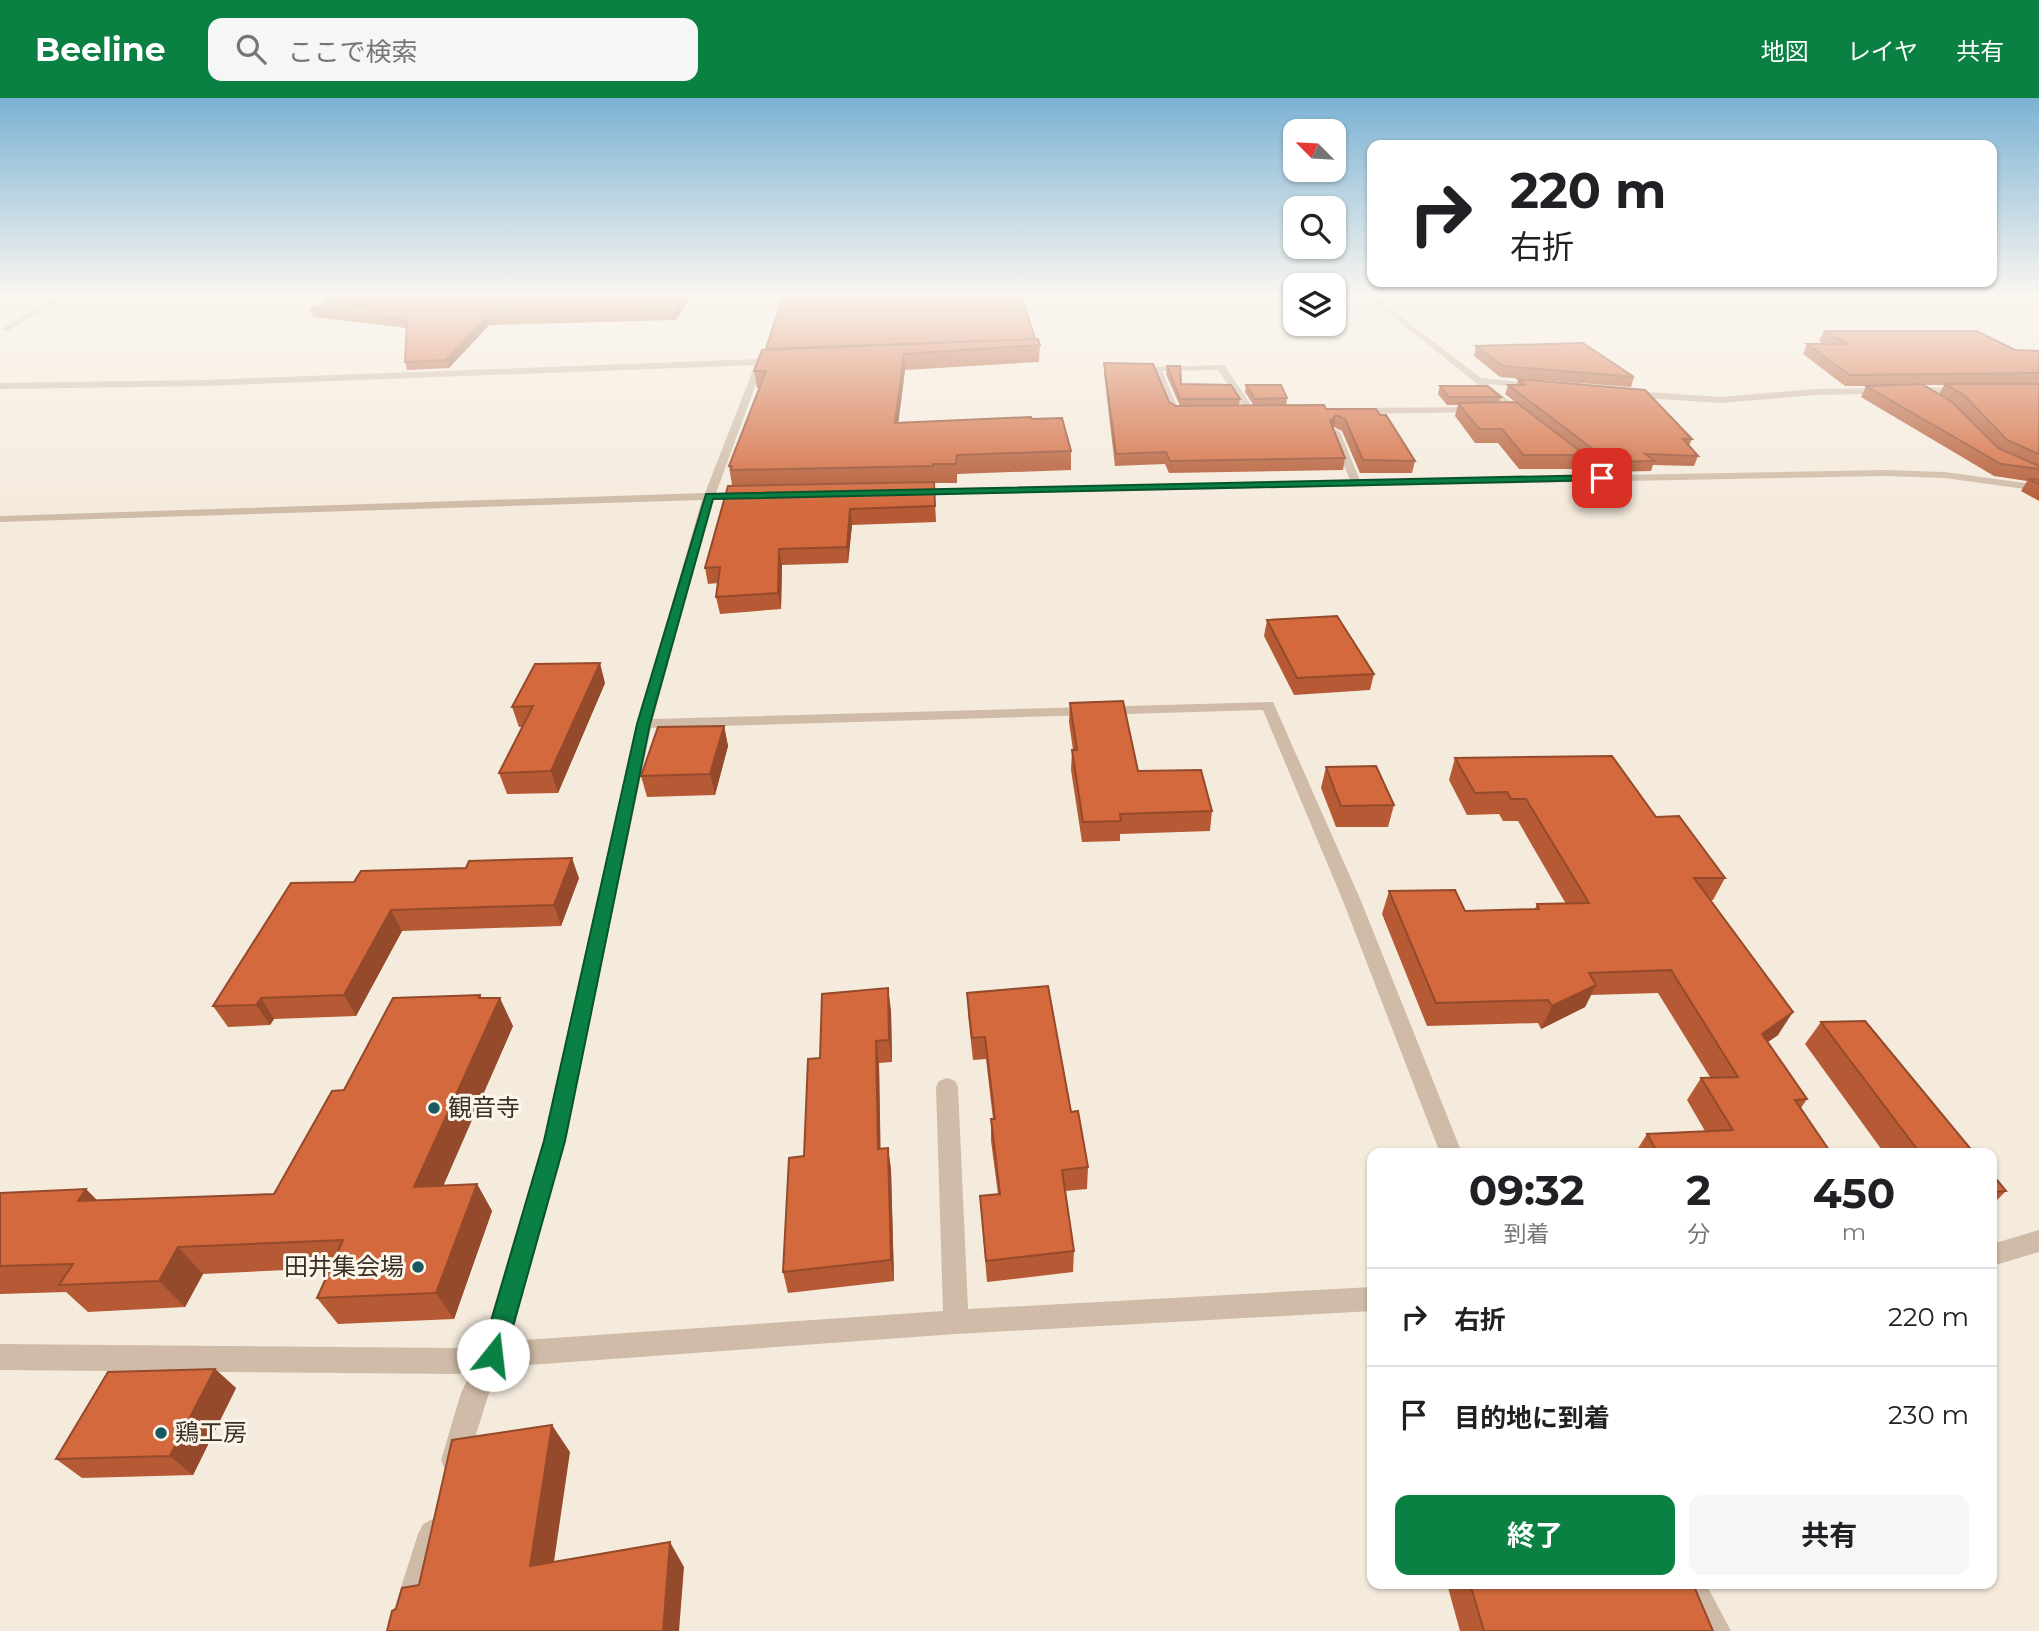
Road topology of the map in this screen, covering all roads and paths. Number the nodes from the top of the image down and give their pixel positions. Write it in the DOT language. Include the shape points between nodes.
graph roads {
  1 [pos="693,365"];
  2 [pos="759,365"];
  3 [pos="1458,365"];
  4 [pos="1144,369"];
  5 [pos="1157,369"];
  6 [pos="1479,381"];
  7 [pos="0,386"];
  8 [pos="1547,387"];
  9 [pos="1973,390"];
  10 [pos="1907,391"];
  11 [pos="1615,393"];
  12 [pos="1940,402"];
  13 [pos="1488,410"];
  14 [pos="1502,410"];
  15 [pos="1515,410"];
  16 [pos="1348,411"];
  17 [pos="1200,412"];
  18 [pos="1238,412"];
  19 [pos="1251,412"];
  20 [pos="1265,412"];
  21 [pos="1537,427"];
  22 [pos="1335,432"];
  23 [pos="1591,470"];
  24 [pos="1602,478"];
  25 [pos="1356,482"];
  26 [pos="2039,488"];
  27 [pos="902,492"];
  28 [pos="764,495"];
  29 [pos="709,496"];
  30 [pos="0,519"];
  31 [pos="643,724"];
  32 [pos="947,1087"];
  33 [pos="1449,1148"];
  34 [pos="2039,1241"];
  35 [pos="1997,1254"];
  36 [pos="1367,1299"];
  37 [pos="956,1322"];
  38 [pos="493,1355"];
  39 [pos="0,1357"];
  40 [pos="1693,1589"];
  41 [pos="403,1631"];
  42 [pos="1715,1631"];
  1 -- 7 [label="street"];
  2 -- 29 [label="street"];
  3 -- 6 [label="street"];
  4 -- 5 [label="street"];
  5 -- 17 [label="street" via="1175,412"];
  5 -- 19 [label="street" via="1221,367"];
  6 -- 8 [label="street"];
  6 -- 15 [label="street"];
  9 -- 10 [label="street"];
  10 -- 11 [label="street" via="1721,400"];
  10 -- 12 [label="street"];
  13 -- 16 [label="street"];
  14 -- 15 [label="street"];
  15 -- 21 [label="street"];
  18 -- 19 [label="street"];
  19 -- 20 [label="street"];
  22 -- 25 [label="street"];
  23 -- 24 [label="street"];
  24 -- 25 [label="street"];
  24 -- 26 [label="street" via="1884,473 1945,475"];
  25 -- 27 [label="street"];
  28 -- 29 [label="street"];
  29 -- 30 [label="street"];
  29 -- 31 [label="street"];
  31 -- 33 [label="street" via="1268,705 1352,901"];
  31 -- 38 [label="street" via="554,1141"];
  32 -- 37 [label="street"];
  34 -- 35 [label="street"];
  36 -- 37 [label="street"];
  37 -- 38 [label="street"];
  38 -- 39 [label="street" via="457,1361"];
  38 -- 41 [label="street" via="475,1393"];
  40 -- 42 [label="street"];
}
